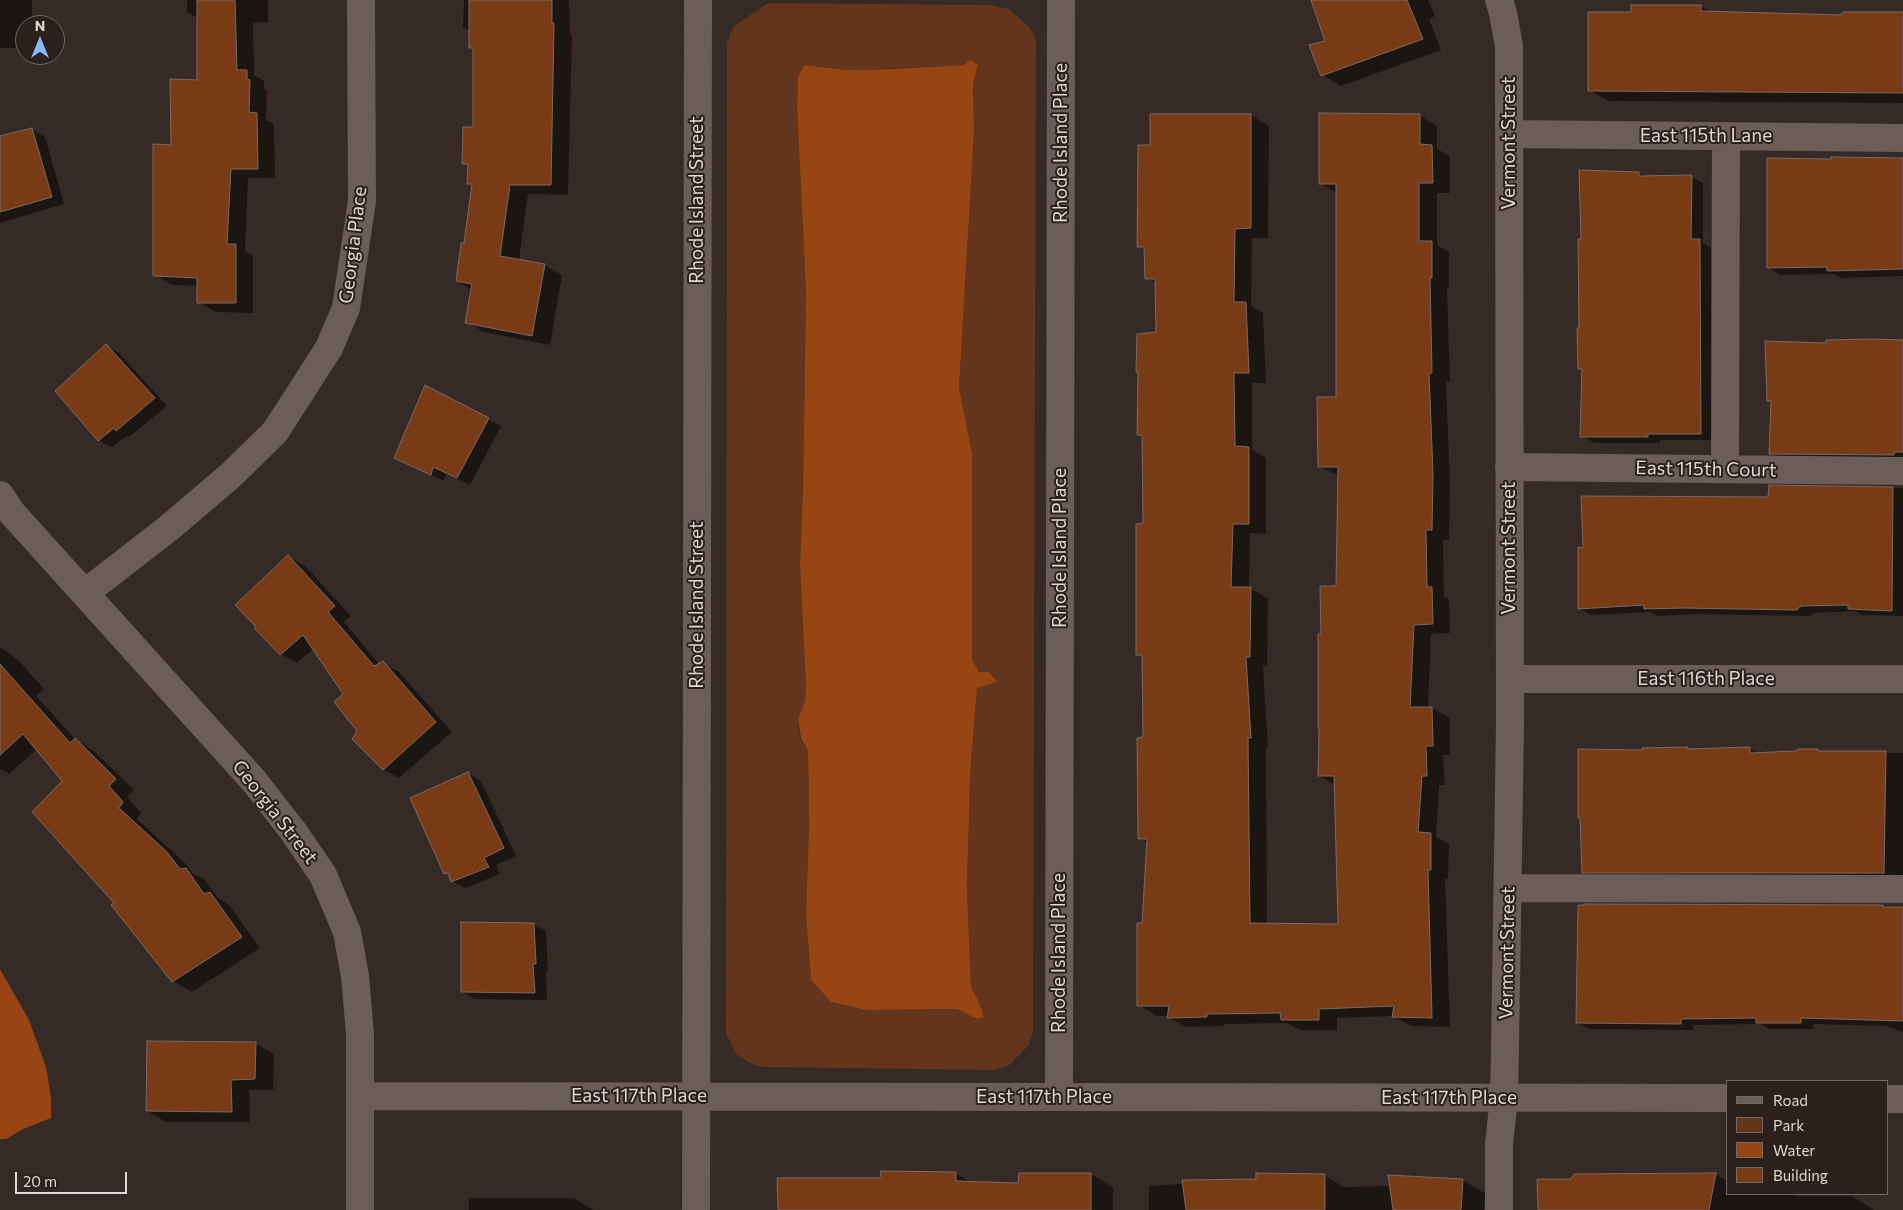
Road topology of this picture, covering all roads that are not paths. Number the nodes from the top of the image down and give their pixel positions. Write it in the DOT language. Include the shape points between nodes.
graph roads {
  1 [pos="361,0"];
  2 [pos="698,0"];
  3 [pos="1061,0"];
  4 [pos="1499,0"];
  5 [pos="1510,134"];
  6 [pos="1726,136"];
  7 [pos="1903,138"];
  8 [pos="1509,467"];
  9 [pos="1725,469"];
  10 [pos="1903,471"];
  11 [pos="0,495"];
  12 [pos="85,593"];
  13 [pos="1510,679"];
  14 [pos="1903,679"];
  15 [pos="1508,888"];
  16 [pos="1903,889"];
  17 [pos="361,1096"];
  18 [pos="696,1096"];
  19 [pos="1059,1097"];
  20 [pos="1504,1098"];
  21 [pos="1726,1098"];
  22 [pos="1888,1099"];
  23 [pos="1903,1099"];
  24 [pos="360,1210"];
  25 [pos="696,1210"];
  26 [pos="1499,1210"];
  1 -- 12 [label="street, Georgia Place" via="362,201 346,308 329,348 275,432 170,527"];
  2 -- 18 [label="street, Rhode Island Street"];
  3 -- 19 [label="street, Rhode Island Place"];
  4 -- 5 [label="street, Vermont Street" via="1509,46"];
  5 -- 6 [label="street, East 115th Lane"];
  5 -- 8 [label="street, Vermont Street"];
  6 -- 7 [label="street, East 115th Lane"];
  6 -- 9 [label="street"];
  8 -- 9 [label="street, East 115th Court"];
  8 -- 13 [label="street, Vermont Street"];
  9 -- 10 [label="street, East 115th Court"];
  11 -- 12 [label="street, Georgia Street" via="12,514"];
  12 -- 17 [label="street, Georgia Street" via="254,781 323,875 347,932 355,976"];
  13 -- 14 [label="street, East 116th Place"];
  13 -- 15 [label="street, Vermont Street"];
  15 -- 16 [label="street"];
  15 -- 20 [label="street, Vermont Street"];
  17 -- 18 [label="street, East 117th Place"];
  17 -- 24 [label="street, Georgia Street"];
  18 -- 19 [label="street, East 117th Place"];
  18 -- 25 [label="street, Rhode Island Street"];
  19 -- 20 [label="street, East 117th Place"];
  20 -- 21 [label="street, East 117th Place"];
  20 -- 26 [label="street, Vermont Street" via="1499,1144"];
  22 -- 23 [label="street"];
}
